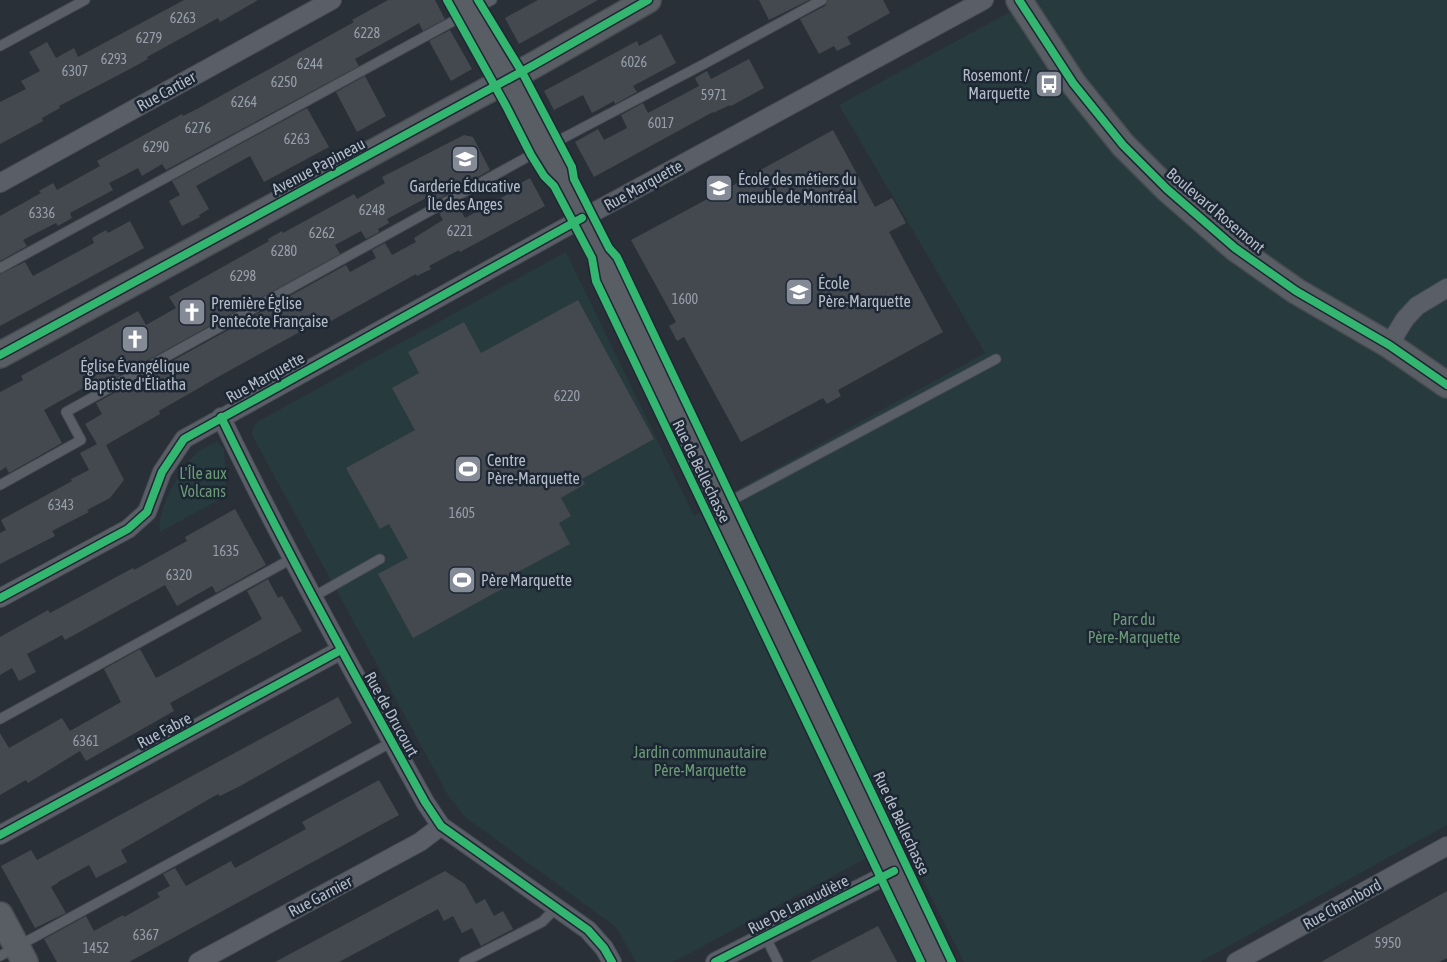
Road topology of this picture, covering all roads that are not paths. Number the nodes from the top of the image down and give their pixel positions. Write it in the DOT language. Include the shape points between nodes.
graph roads {
  1 [pos="85,0"];
  2 [pos="332,0"];
  3 [pos="492,0"];
  4 [pos="648,0"];
  5 [pos="822,0"];
  6 [pos="984,0"];
  7 [pos="1019,0"];
  8 [pos="466,6"];
  9 [pos="0,46"];
  10 [pos="507,80"];
  11 [pos="546,148"];
  12 [pos="0,183"];
  13 [pos="582,218"];
  14 [pos="0,268"];
  15 [pos="1447,288"];
  16 [pos="1389,345"];
  17 [pos="0,355"];
  18 [pos="996,359"];
  19 [pos="1447,385"];
  20 [pos="221,417"];
  21 [pos="0,485"];
  22 [pos="721,506"];
  23 [pos="293,558"];
  24 [pos="380,559"];
  25 [pos="313,597"];
  26 [pos="0,598"];
  27 [pos="341,650"];
  28 [pos="0,719"];
  29 [pos="392,742"];
  30 [pos="441,826"];
  31 [pos="0,835"];
  32 [pos="1447,846"];
  33 [pos="894,871"];
  34 [pos="556,908"];
  35 [pos="0,915"];
  36 [pos="765,936"];
  37 [pos="14,955"];
  38 [pos="198,962"];
  39 [pos="464,962"];
  40 [pos="612,962"];
  41 [pos="715,962"];
  42 [pos="778,962"];
  43 [pos="938,962"];
  44 [pos="1236,962"];
  1 -- 9 [label="lane"];
  2 -- 12 [label="street, Rue Cartier"];
  3 -- 8 [label="lane"];
  4 -- 10 [label="main road, Avenue Papineau"];
  5 -- 11 [label="lane"];
  6 -- 13 [label="street, Rue Marquette"];
  7 -- 16 [label="main road, Boulevard Rosemont" via="1073,83 1123,144 1167,189 1235,248 1296,291"];
  8 -- 10 [label="main road, Rue de Bellechasse"];
  8 -- 14 [label="lane"];
  10 -- 11 [label="main road, Rue de Bellechasse"];
  10 -- 17 [label="main road, Avenue Papineau"];
  11 -- 13 [label="main road, Rue de Bellechasse"];
  11 -- 21 [label="lane" via="66,412 82,440"];
  13 -- 20 [label="street, Rue Marquette"];
  13 -- 22 [label="main road, Rue de Bellechasse"];
  15 -- 16 [label="street" via="1417,306"];
  16 -- 19 [label="main road, Boulevard Rosemont"];
  18 -- 22 [label="lane"];
  20 -- 23 [label="street, Rue de Drucourt"];
  20 -- 26 [label="street, Rue Marquette" via="184,439 162,472 147,512 128,529"];
  22 -- 33 [label="main road, Rue de Bellechasse"];
  23 -- 25 [label="street, Rue de Drucourt"];
  23 -- 28 [label="lane"];
  24 -- 25 [label="lane"];
  25 -- 27 [label="street, Rue de Drucourt"];
  27 -- 29 [label="street, Rue de Drucourt"];
  27 -- 31 [label="street, Rue Fabre"];
  29 -- 30 [label="street, Rue de Drucourt"];
  29 -- 37 [label="lane"];
  30 -- 34 [label="street, Rue de Drucourt"];
  30 -- 38 [label="street, Rue Garnier" via="420,842"];
  32 -- 44 [label="street, Rue Chambord"];
  33 -- 36 [label="street, Rue De Lanaudière"];
  33 -- 43 [label="main road, Rue de Bellechasse"];
  34 -- 39 [label="lane" via="542,922"];
  34 -- 40 [label="street, Rue de Drucourt" via="588,930"];
  35 -- 37 [label="main road"];
  36 -- 41 [label="street, Rue De Lanaudière"];
  36 -- 42 [label="lane"];
}
